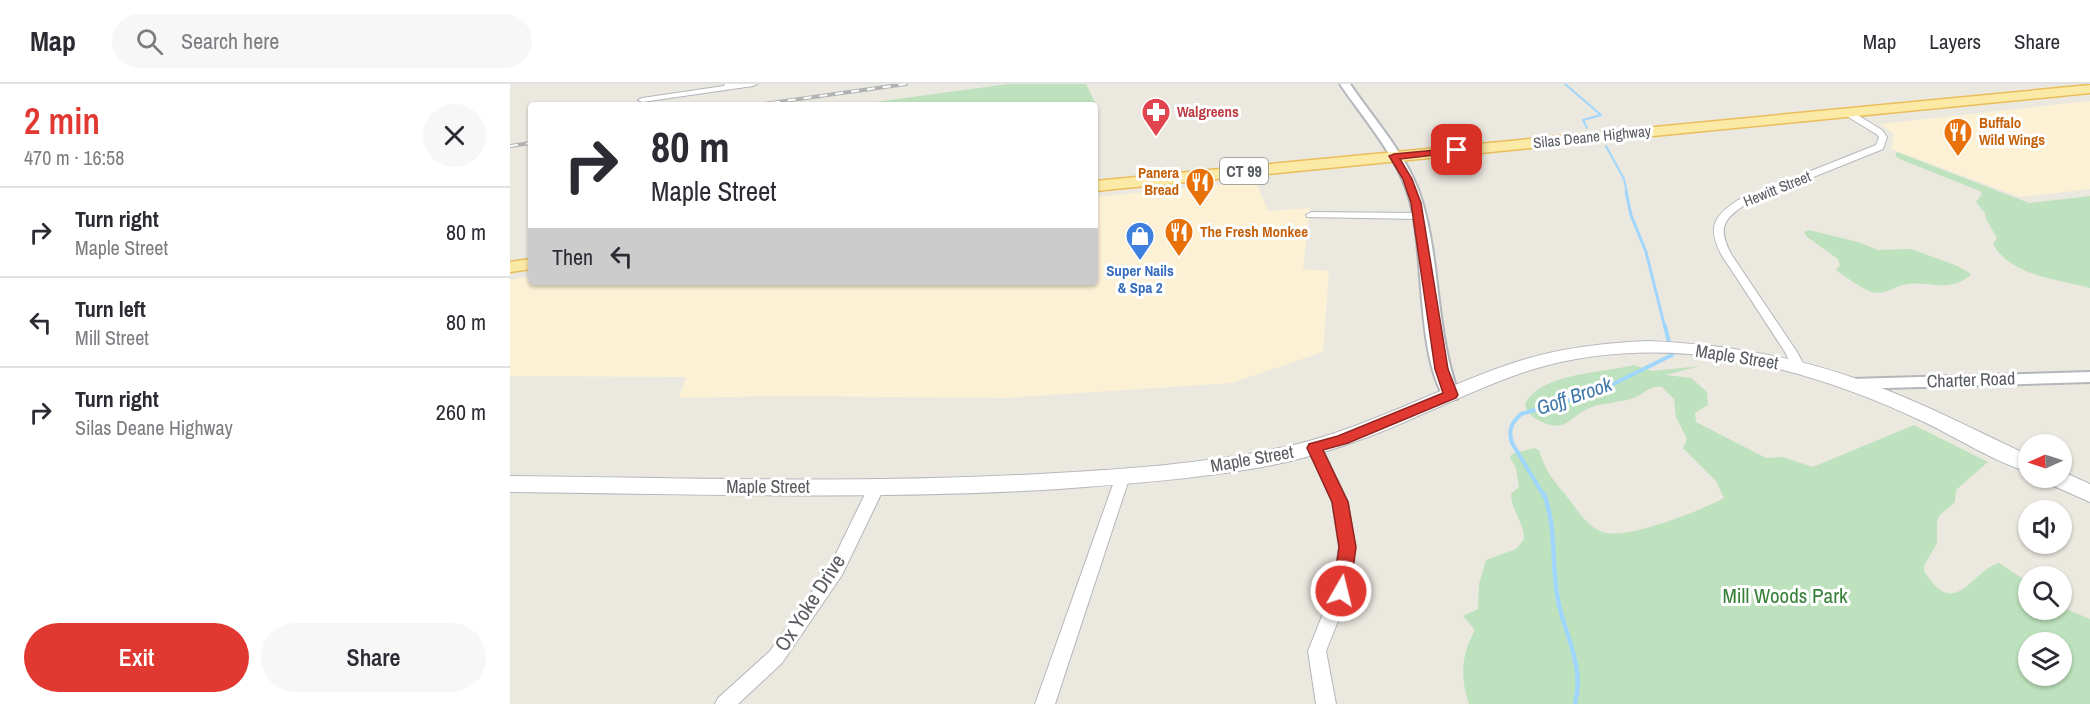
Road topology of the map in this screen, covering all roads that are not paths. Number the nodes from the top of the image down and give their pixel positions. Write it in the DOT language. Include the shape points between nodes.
graph roads {
  1 [pos="753,84"];
  2 [pos="1345,84"];
  3 [pos="728,86"];
  4 [pos="2090,89"];
  5 [pos="642,100"];
  6 [pos="1848,113"];
  7 [pos="1394,156"];
  8 [pos="1098,186"];
  9 [pos="1311,214"];
  10 [pos="1419,216"];
  11 [pos="528,264"];
  12 [pos="510,267"];
  13 [pos="1798,367"];
  14 [pos="2090,377"];
  15 [pos="1851,384"];
  16 [pos="1451,395"];
  17 [pos="1315,448"];
  18 [pos="2018,459"];
  19 [pos="1123,476"];
  20 [pos="510,484"];
  21 [pos="2072,485"];
  22 [pos="876,488"];
  23 [pos="2090,494"];
  24 [pos="725,704"];
  25 [pos="1045,704"];
  26 [pos="1326,704"];
  1 -- 3 [label="street"];
  2 -- 7 [label="street"];
  3 -- 5 [label="street"];
  4 -- 6 [label="main road, Silas Deane Highway / CT 99"];
  6 -- 7 [label="main road, Silas Deane Highway / CT 99"];
  6 -- 13 [label="street, Hewitt Street" via="1879,132 1880,147 1742,202 1727,212 1718,225 1719,240 1726,254"];
  7 -- 8 [label="main road, Silas Deane Highway / CT 99"];
  7 -- 10 [label="street" via="1412,190"];
  9 -- 10 [label="street"];
  10 -- 16 [label="street" via="1441,369"];
  11 -- 12 [label="main road"];
  13 -- 15 [label="main road, Maple Street"];
  13 -- 16 [label="main road, Maple Street" via="1669,347 1598,349 1525,365"];
  14 -- 15 [label="street, Charter Road"];
  15 -- 18 [label="main road, Maple Street" via="1905,405"];
  16 -- 17 [label="main road, Maple Street"];
  17 -- 19 [label="main road, Maple Street" via="1242,463"];
  17 -- 26 [label="street" via="1340,502 1347,547 1341,591 1317,651"];
  19 -- 22 [label="main road, Maple Street"];
  19 -- 25 [label="street"];
  20 -- 22 [label="main road, Maple Street"];
  21 -- 23 [label="main road"];
  22 -- 24 [label="street, Ox Yoke Drive" via="836,570 776,657"];
}
